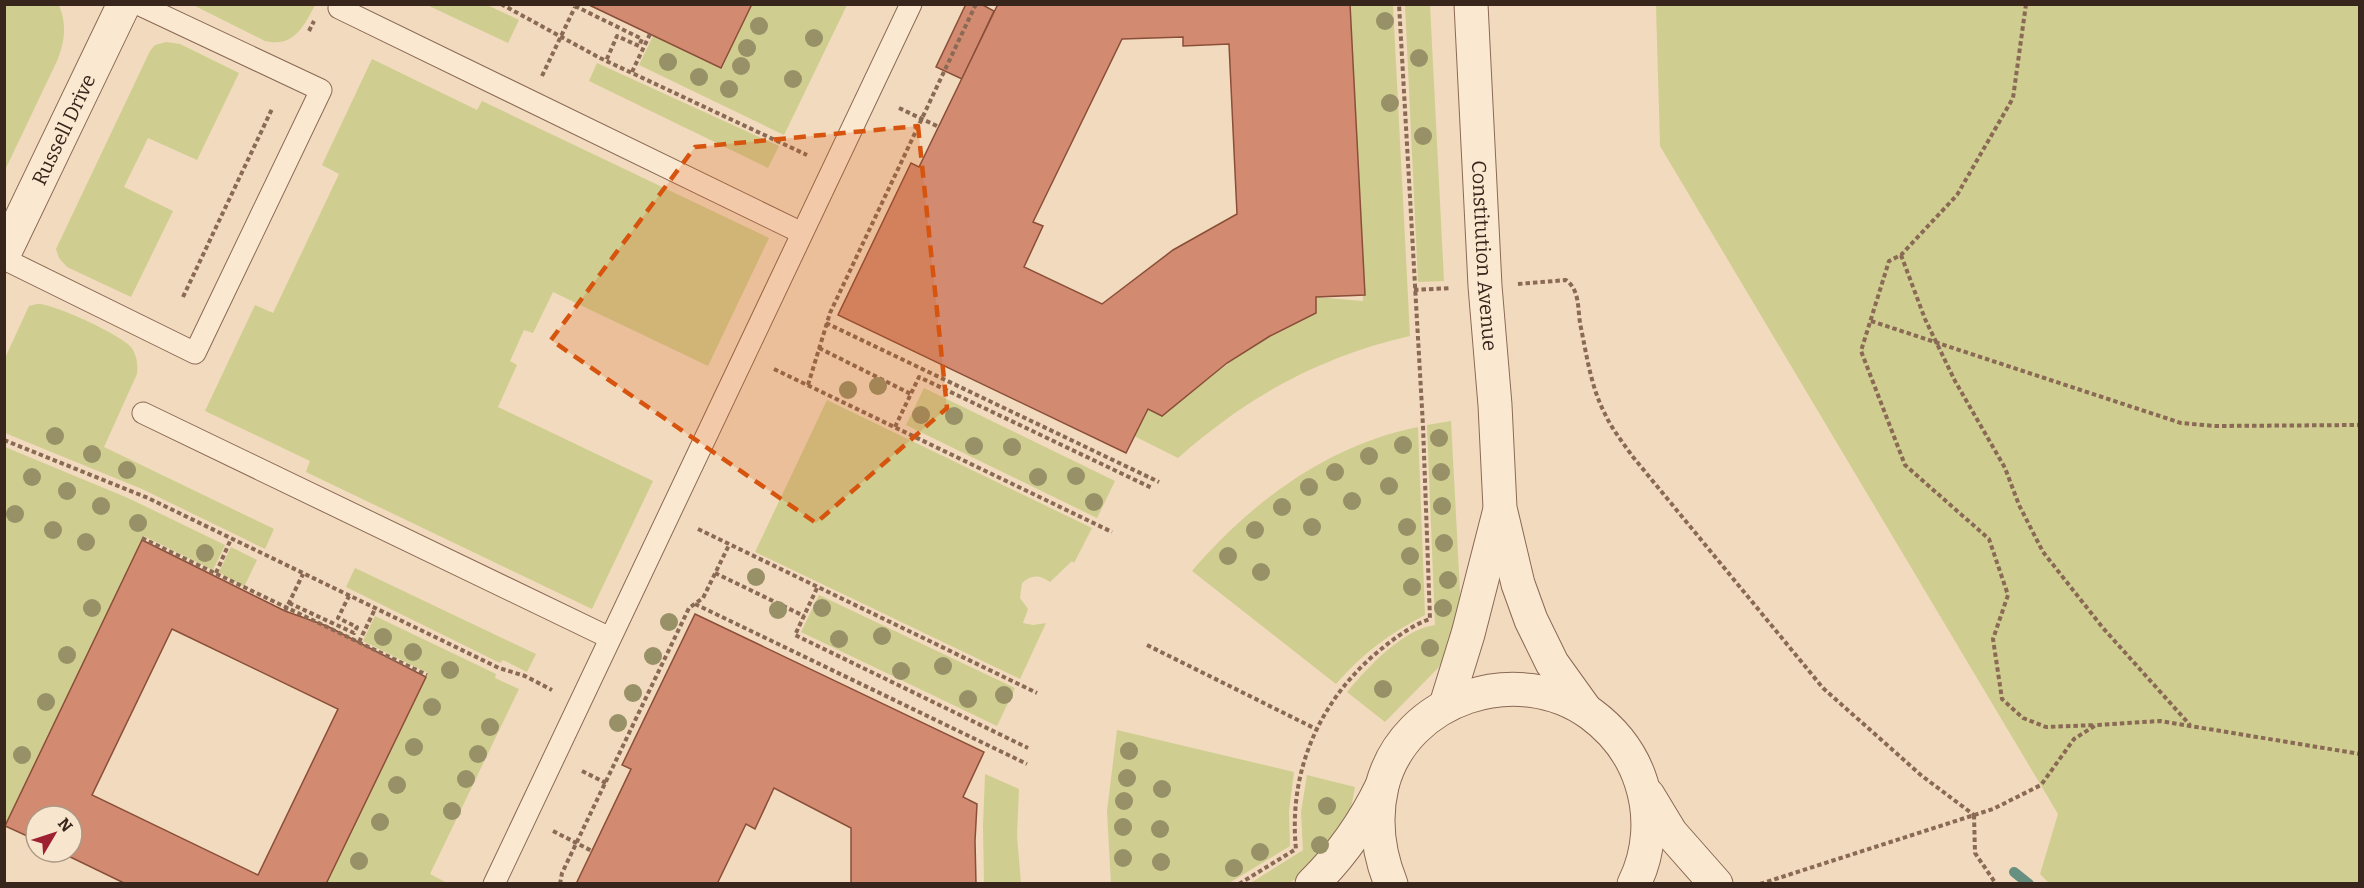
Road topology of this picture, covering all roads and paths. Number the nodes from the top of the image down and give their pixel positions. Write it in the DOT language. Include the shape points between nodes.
graph roads {
  1 [pos="124,4"];
  2 [pos="138,4"];
  3 [pos="501,4"];
  4 [pos="911,4"];
  5 [pos="976,4"];
  6 [pos="1399,4"];
  7 [pos="1472,4"];
  8 [pos="2026,4"];
  9 [pos="575,5"];
  10 [pos="339,8"];
  11 [pos="650,34"];
  12 [pos="561,36"];
  13 [pos="606,61"];
  14 [pos="632,72"];
  15 [pos="530,101"];
  16 [pos="899,108"];
  17 [pos="272,110"];
  18 [pos="921,118"];
  19 [pos="939,127"];
  20 [pos="807,155"];
  21 [pos="802,233"];
  22 [pos="1901,255"];
  23 [pos="4,256"];
  24 [pos="1566,280"];
  25 [pos="183,297"];
  26 [pos="1870,321"];
  27 [pos="826,323"];
  28 [pos="1936,342"];
  29 [pos="819,348"];
  30 [pos="774,369"];
  31 [pos="808,385"];
  32 [pos="911,394"];
  33 [pos="143,413"];
  34 [pos="2360,425"];
  35 [pos="895,427"];
  36 [pos="4,440"];
  37 [pos="1159,482"];
  38 [pos="1152,488"];
  39 [pos="1500,507"];
  40 [pos="698,529"];
  41 [pos="1112,532"];
  42 [pos="142,538"];
  43 [pos="231,539"];
  44 [pos="729,545"];
  45 [pos="216,573"];
  46 [pos="715,573"];
  47 [pos="303,574"];
  48 [pos="817,588"];
  49 [pos="349,596"];
  50 [pos="695,604"];
  51 [pos="287,607"];
  52 [pos="375,609"];
  53 [pos="804,616"];
  54 [pos="610,638"];
  55 [pos="359,642"];
  56 [pos="1147,645"];
  57 [pos="427,675"];
  58 [pos="552,690"];
  59 [pos="1037,693"];
  60 [pos="1446,705"];
  61 [pos="1585,709"];
  62 [pos="2096,725"];
  63 [pos="2191,726"];
  64 [pos="1316,729"];
  65 [pos="1028,748"];
  66 [pos="2360,754"];
  67 [pos="1027,764"];
  68 [pos="582,771"];
  69 [pos="606,783"];
  70 [pos="1641,783"];
  71 [pos="1383,784"];
  72 [pos="1974,814"];
  73 [pos="553,831"];
  74 [pos="577,843"];
  75 [pos="592,851"];
  76 [pos="494,884"];
  77 [pos="560,884"];
  78 [pos="1239,884"];
  79 [pos="1312,884"];
  80 [pos="1391,884"];
  81 [pos="1634,884"];
  82 [pos="1716,884"];
  83 [pos="1760,884"];
  84 [pos="1996,884"];
  1 -- 23 [label="street, Russell Drive"];
  2 -- 23 [label="lane" via="321,90 195,353"];
  3 -- 12 [label="path"];
  4 -- 21 [label="lane"];
  5 -- 18 [label="path"];
  6 -- 64 [label="path" via="1430,619 1398,637 1362,665 1335,696"];
  7 -- 39 [label="street, Constitution Avenue"];
  8 -- 22 [label="path" via="2013,98 1957,195"];
  9 -- 12 [label="path"];
  9 -- 13 [label="path" via="642,39 639,46 616,36"];
  10 -- 15 [label="lane"];
  11 -- 14 [label="path"];
  12 -- 13 [label="path"];
  12 -- 15 [label="path"];
  13 -- 14 [label="path"];
  14 -- 20 [label="path"];
  15 -- 21 [label="lane"];
  16 -- 18 [label="path"];
  17 -- 25 [label="path"];
  18 -- 19 [label="path"];
  18 -- 27 [label="path"];
  21 -- 54 [label="lane"];
  22 -- 26 [label="path" via="1889,261"];
  22 -- 28 [label="path"];
  24 -- 72 [label="path" via="1576,292 1589,371 1597,394 1611,426 1633,457 1823,688 1922,776"];
  26 -- 28 [label="path"];
  26 -- 62 [label="path" via="1861,351 1905,465 1989,539 2008,595 1993,639 2002,699 2023,718 2046,727"];
  27 -- 29 [label="path"];
  27 -- 37 [label="path"];
  28 -- 34 [label="path" via="2181,423"];
  28 -- 63 [label="path" via="2005,468 2043,552 2103,628"];
  29 -- 31 [label="path"];
  29 -- 32 [label="path"];
  30 -- 31 [label="path"];
  31 -- 35 [label="path"];
  32 -- 35 [label="path"];
  32 -- 38 [label="path" via="919,377"];
  33 -- 54 [label="lane"];
  35 -- 41 [label="path"];
  36 -- 43 [label="path" via="132,490"];
  39 -- 60 [label="street, Constitution Avenue"];
  39 -- 61 [label="street, Constitution Avenue" via="1518,584 1531,620 1552,663"];
  40 -- 44 [label="path"];
  42 -- 45 [label="path"];
  43 -- 45 [label="path"];
  43 -- 47 [label="path"];
  44 -- 46 [label="path"];
  44 -- 48 [label="path"];
  45 -- 51 [label="path"];
  46 -- 50 [label="path" via="703,598"];
  46 -- 53 [label="path"];
  47 -- 49 [label="path"];
  47 -- 51 [label="path"];
  48 -- 53 [label="path"];
  48 -- 59 [label="path"];
  49 -- 51 [label="path" via="338,618 357,627 354,633"];
  49 -- 52 [label="path"];
  50 -- 67 [label="path"];
  50 -- 69 [label="path" via="689,608"];
  51 -- 55 [label="path"];
  52 -- 55 [label="path"];
  52 -- 58 [label="path"];
  53 -- 65 [label="path" via="795,635"];
  54 -- 76 [label="lane"];
  55 -- 57 [label="path"];
  56 -- 64 [label="path"];
  60 -- 61 [label="street" via="1485,691 1526,689 1567,699"];
  60 -- 71 [label="street" via="1428,717 1400,747"];
  61 -- 70 [label="street" via="1616,737"];
  62 -- 63 [label="path" via="2160,721"];
  62 -- 72 [label="path" via="2074,739 2041,785 1994,809"];
  63 -- 66 [label="path"];
  64 -- 78 [label="path" via="1300,773 1296,849"];
  68 -- 69 [label="path"];
  69 -- 74 [label="path"];
  70 -- 81 [label="street" via="1648,833"];
  70 -- 82 [label="street" via="1671,833"];
  71 -- 79 [label="street" via="1360,828"];
  71 -- 80 [label="street" via="1378,805 1379,846"];
  72 -- 83 [label="path"];
  72 -- 84 [label="path" via="1975,853"];
  73 -- 74 [label="path"];
  74 -- 75 [label="path"];
  74 -- 77 [label="path"];
}
